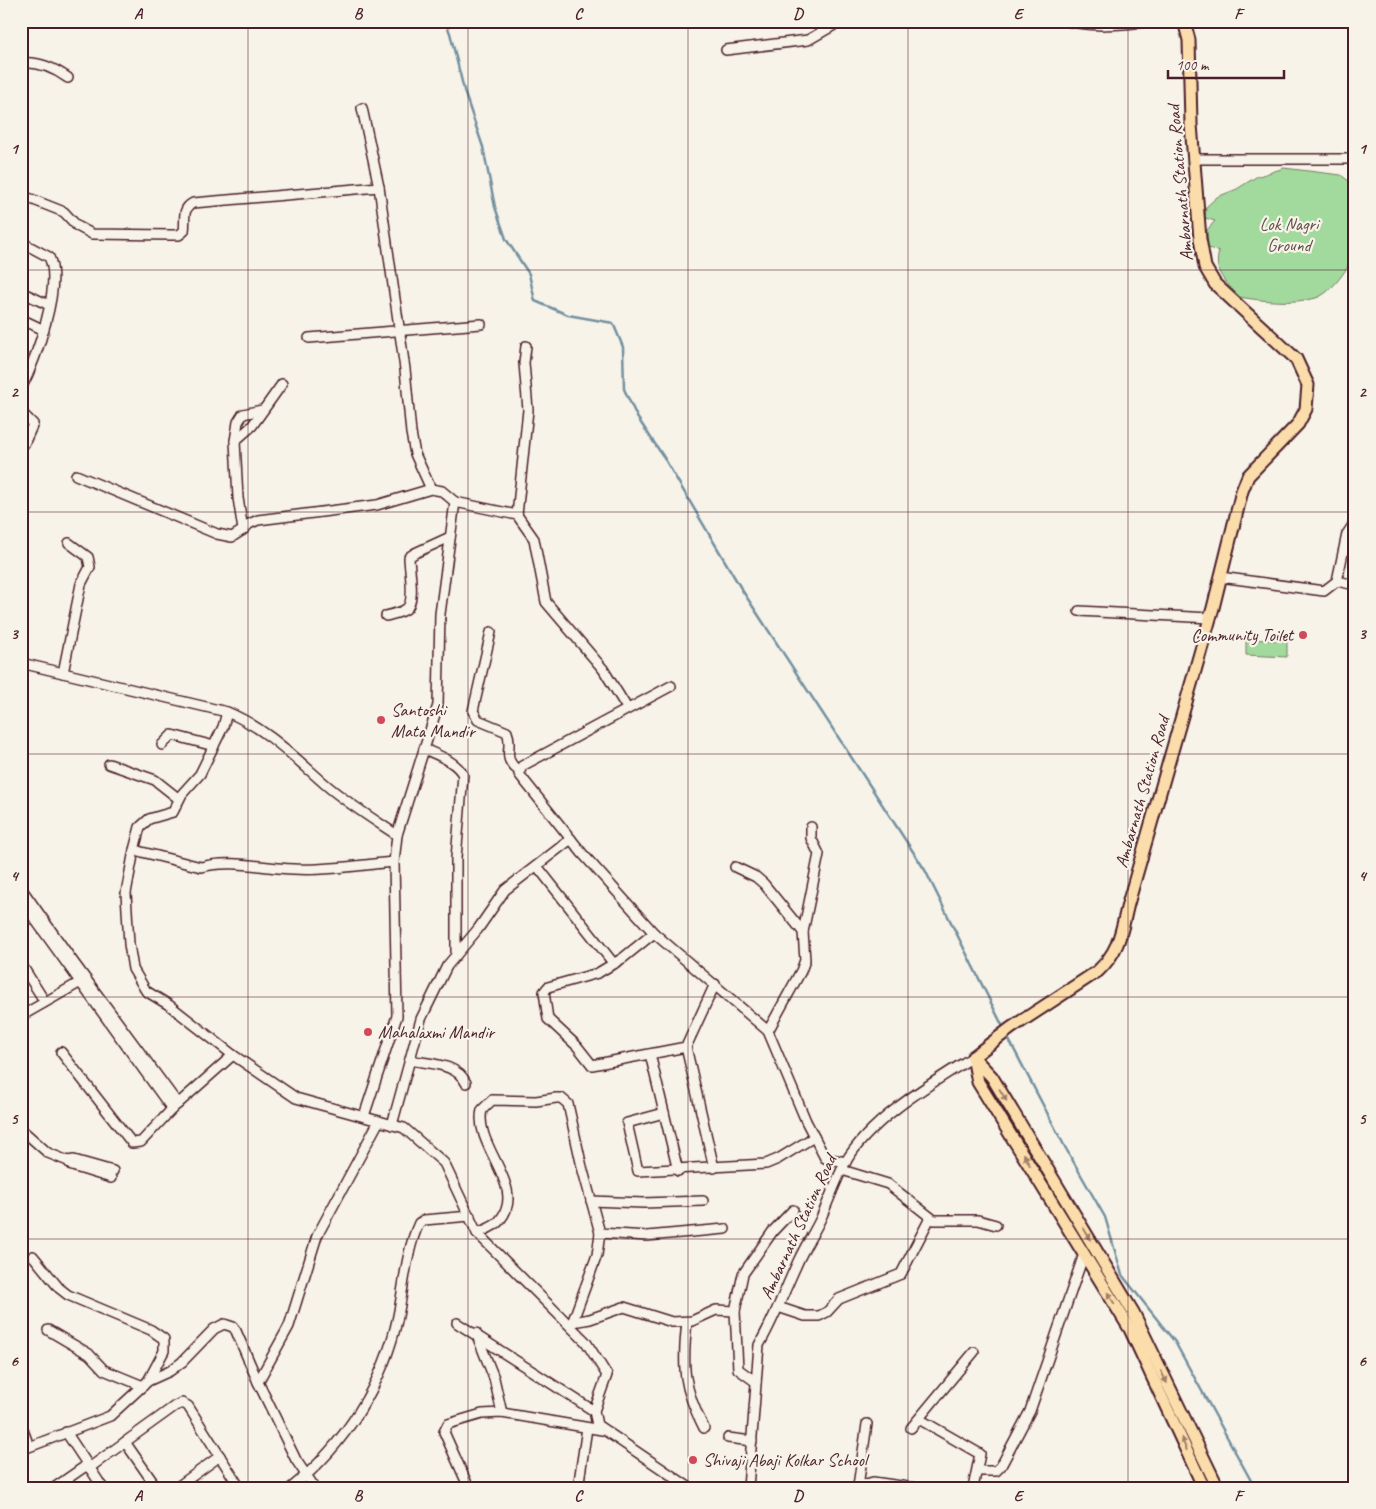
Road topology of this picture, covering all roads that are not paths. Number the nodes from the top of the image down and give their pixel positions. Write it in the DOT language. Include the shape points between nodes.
graph roads {
  1 [pos="840,21"];
  2 [pos="1066,21"];
  3 [pos="1154,21"];
  4 [pos="1184,21"];
  5 [pos="726,50"];
  6 [pos="21,63"];
  7 [pos="68,78"];
  8 [pos="362,108"];
  9 [pos="1195,159"];
  10 [pos="1355,159"];
  11 [pos="379,187"];
  12 [pos="21,195"];
  13 [pos="21,242"];
  14 [pos="21,292"];
  15 [pos="49,305"];
  16 [pos="21,319"];
  17 [pos="480,324"];
  18 [pos="44,330"];
  19 [pos="399,330"];
  20 [pos="308,338"];
  21 [pos="526,346"];
  22 [pos="282,384"];
  23 [pos="21,389"];
  24 [pos="262,410"];
  25 [pos="21,412"];
  26 [pos="235,440"];
  27 [pos="24,444"];
  28 [pos="76,475"];
  29 [pos="431,488"];
  30 [pos="455,502"];
  31 [pos="517,516"];
  32 [pos="1355,522"];
  33 [pos="243,530"];
  34 [pos="450,537"];
  35 [pos="69,543"];
  36 [pos="1220,577"];
  37 [pos="1337,581"];
  38 [pos="1355,586"];
  39 [pos="1079,611"];
  40 [pos="386,616"];
  41 [pos="1210,618"];
  42 [pos="491,632"];
  43 [pos="21,663"];
  44 [pos="63,673"];
  45 [pos="671,686"];
  46 [pos="627,708"];
  47 [pos="227,712"];
  48 [pos="162,745"];
  49 [pos="214,746"];
  50 [pos="424,749"];
  51 [pos="109,764"];
  52 [pos="519,771"];
  53 [pos="179,799"];
  54 [pos="811,826"];
  55 [pos="397,835"];
  56 [pos="571,840"];
  57 [pos="134,850"];
  58 [pos="394,862"];
  59 [pos="537,866"];
  60 [pos="735,867"];
  61 [pos="21,888"];
  62 [pos="21,900"];
  63 [pos="803,932"];
  64 [pos="654,933"];
  65 [pos="456,955"];
  66 [pos="21,964"];
  67 [pos="614,964"];
  68 [pos="82,980"];
  69 [pos="715,984"];
  70 [pos="46,1002"];
  71 [pos="21,1016"];
  72 [pos="768,1030"];
  73 [pos="686,1047"];
  74 [pos="61,1052"];
  75 [pos="650,1054"];
  76 [pos="233,1055"];
  77 [pos="973,1057"];
  78 [pos="410,1060"];
  79 [pos="466,1083"];
  80 [pos="175,1107"];
  81 [pos="664,1113"];
  82 [pos="364,1116"];
  83 [pos="379,1121"];
  84 [pos="392,1125"];
  85 [pos="21,1129"];
  86 [pos="814,1137"];
  87 [pos="844,1166"];
  88 [pos="714,1168"];
  89 [pos="678,1170"];
  90 [pos="112,1175"];
  91 [pos="591,1201"];
  92 [pos="703,1201"];
  93 [pos="793,1210"];
  94 [pos="470,1216"];
  95 [pos="930,1218"];
  96 [pos="996,1224"];
  97 [pos="726,1229"];
  98 [pos="477,1233"];
  99 [pos="600,1233"];
  100 [pos="1084,1254"];
  101 [pos="33,1256"];
  102 [pos="778,1307"];
  103 [pos="735,1311"];
  104 [pos="687,1322"];
  105 [pos="457,1323"];
  106 [pos="572,1324"];
  107 [pos="48,1330"];
  108 [pos="476,1333"];
  109 [pos="974,1352"];
  110 [pos="258,1382"];
  111 [pos="756,1382"];
  112 [pos="145,1384"];
  113 [pos="594,1411"];
  114 [pos="502,1412"];
  115 [pos="919,1419"];
  116 [pos="867,1424"];
  117 [pos="21,1425"];
  118 [pos="587,1428"];
  119 [pos="704,1428"];
  120 [pos="911,1428"];
  121 [pos="602,1430"];
  122 [pos="66,1432"];
  123 [pos="728,1438"];
  124 [pos="752,1441"];
  125 [pos="125,1442"];
  126 [pos="25,1448"];
  127 [pos="220,1456"];
  128 [pos="88,1467"];
  129 [pos="978,1471"];
  130 [pos="306,1476"];
  131 [pos="56,1487"];
  132 [pos="854,1487"];
  133 [pos="103,1488"];
  134 [pos="156,1488"];
  135 [pos="176,1488"];
  136 [pos="240,1488"];
  137 [pos="291,1488"];
  138 [pos="315,1488"];
  139 [pos="469,1488"];
  140 [pos="578,1488"];
  141 [pos="690,1488"];
  142 [pos="748,1488"];
  143 [pos="915,1488"];
  144 [pos="973,1488"];
  145 [pos="1204,1488"];
  146 [pos="1218,1488"];
  1 -- 5 [label="street" via="808,40"];
  2 -- 3 [label="street" via="1113,25"];
  4 -- 9 [label="main road, Ambarnath Station Road" via="1189,40"];
  6 -- 7 [label="street" via="41,64"];
  8 -- 11 [label="street"];
  9 -- 10 [label="street"];
  9 -- 36 [label="main road, Ambarnath Station Road" via="1205,267 1215,284 1296,359 1308,385 1306,409 1298,424 1248,476"];
  11 -- 12 [label="street" via="193,203 186,208 184,231 179,235 92,234 77,226 64,212"];
  11 -- 19 [label="street"];
  13 -- 15 [label="street" via="43,252 52,263"];
  14 -- 15 [label="street"];
  15 -- 18 [label="street"];
  16 -- 18 [label="street"];
  17 -- 19 [label="street"];
  18 -- 23 [label="street"];
  19 -- 20 [label="street"];
  19 -- 29 [label="street" via="415,454"];
  21 -- 31 [label="street" via="528,410"];
  22 -- 24 [label="street"];
  24 -- 26 [label="street" via="252,426"];
  24 -- 26 [label="street" via="249,411 240,417"];
  25 -- 27 [label="street" via="33,424"];
  26 -- 33 [label="street"];
  28 -- 33 [label="street" via="216,534 232,537"];
  29 -- 30 [label="street" via="449,495"];
  29 -- 33 [label="street" via="377,505 258,520"];
  30 -- 31 [label="street"];
  30 -- 34 [label="street"];
  31 -- 46 [label="street" via="534,540 546,602 603,668"];
  32 -- 37 [label="street" via="1347,534"];
  34 -- 40 [label="street" via="409,558 410,602 406,609"];
  34 -- 50 [label="street" via="440,614 438,706"];
  35 -- 44 [label="street" via="88,557 90,567 81,584"];
  36 -- 37 [label="street" via="1324,591"];
  36 -- 41 [label="main road, Ambarnath Station Road"];
  37 -- 38 [label="street"];
  39 -- 41 [label="street"];
  41 -- 77 [label="main road, Ambarnath Station Road" via="1118,946 1111,959"];
  42 -- 52 [label="street" via="473,711 478,720 507,732 508,756"];
  43 -- 44 [label="street"];
  44 -- 47 [label="street"];
  45 -- 46 [label="street"];
  46 -- 52 [label="street" via="522,766"];
  47 -- 49 [label="street" via="224,727"];
  47 -- 55 [label="street" via="269,735 325,784"];
  48 -- 49 [label="street" via="172,736"];
  49 -- 53 [label="street" via="200,774"];
  50 -- 55 [label="street"];
  50 -- 65 [label="street" via="452,763 463,775 456,867"];
  51 -- 53 [label="street" via="155,780"];
  52 -- 56 [label="street" via="521,778"];
  53 -- 57 [label="street" via="173,812 149,819 140,827"];
  54 -- 63 [label="street" via="811,838 819,854"];
  55 -- 58 [label="street"];
  56 -- 59 [label="street"];
  56 -- 64 [label="street"];
  57 -- 58 [label="street" via="201,867 235,864 310,870"];
  57 -- 76 [label="street" via="126,893 133,969 146,991"];
  58 -- 82 [label="street" via="397,1016"];
  59 -- 65 [label="street" via="505,890 478,930"];
  59 -- 67 [label="street"];
  60 -- 63 [label="street" via="764,884"];
  61 -- 68 [label="street"];
  62 -- 68 [label="street"];
  63 -- 72 [label="street" via="806,949 801,971"];
  64 -- 67 [label="street"];
  64 -- 69 [label="street"];
  65 -- 78 [label="street" via="434,989 421,1019"];
  66 -- 70 [label="street"];
  67 -- 75 [label="street" via="548,987 543,996 548,1019 592,1065"];
  68 -- 70 [label="street"];
  68 -- 80 [label="street"];
  69 -- 72 [label="street"];
  69 -- 73 [label="street"];
  70 -- 71 [label="street"];
  72 -- 86 [label="street"];
  73 -- 75 [label="street"];
  73 -- 88 [label="street"];
  74 -- 80 [label="street" via="132,1143 142,1142"];
  75 -- 81 [label="street"];
  76 -- 80 [label="street"];
  76 -- 82 [label="street" via="296,1098"];
  77 -- 87 [label="street, Ambarnath Station Road" via="907,1099 875,1126"];
  100 -- 77 [label="main road, one-way" via="978,1082"];
  77 -- 146 [label="main road, one-way" via="992,1077 1133,1312"];
  78 -- 79 [label="street" via="453,1069 462,1075"];
  78 -- 84 [label="street"];
  81 -- 89 [label="street"];
  81 -- 89 [label="street" via="627,1123 637,1170"];
  82 -- 83 [label="street"];
  83 -- 84 [label="street"];
  83 -- 110 [label="street" via="318,1236 289,1326"];
  84 -- 94 [label="street" via="404,1128 444,1163"];
  85 -- 90 [label="street" via="48,1153"];
  86 -- 87 [label="street" via="826,1158"];
  86 -- 88 [label="street" via="766,1164"];
  87 -- 95 [label="street" via="888,1184"];
  87 -- 102 [label="street, Ambarnath Station Road"];
  88 -- 89 [label="street"];
  91 -- 92 [label="street"];
  91 -- 98 [label="street" via="565,1100 492,1100 482,1110 481,1130 504,1180 507,1205 500,1220"];
  91 -- 99 [label="street"];
  93 -- 103 [label="street" via="743,1274"];
  94 -- 98 [label="street"];
  94 -- 130 [label="street" via="419,1223 389,1351 377,1382 351,1424"];
  95 -- 96 [label="street"];
  95 -- 102 [label="street" via="901,1274 838,1300 819,1316 805,1316"];
  97 -- 99 [label="street" via="647,1236"];
  98 -- 106 [label="street"];
  99 -- 106 [label="street" via="597,1255"];
  100 -- 129 [label="street" via="1030,1411 1001,1466 996,1470"];
  145 -- 100 [label="main road, one-way" via="1130,1329"];
  101 -- 112 [label="street" via="68,1295 151,1330 164,1339 164,1351"];
  102 -- 111 [label="street, Ambarnath Station Road" via="759,1345"];
  103 -- 104 [label="street" via="716,1310"];
  103 -- 111 [label="street" via="738,1369"];
  104 -- 106 [label="street" via="672,1322 624,1307"];
  104 -- 119 [label="street" via="683,1361 689,1396"];
  105 -- 108 [label="street"];
  106 -- 113 [label="street" via="607,1375"];
  107 -- 112 [label="street" via="88,1354 104,1370"];
  108 -- 113 [label="street"];
  108 -- 114 [label="street" via="494,1378"];
  109 -- 115 [label="street"];
  110 -- 112 [label="street" via="236,1331 233,1326 224,1324 214,1329 176,1366"];
  110 -- 130 [label="street"];
  111 -- 124 [label="street, Ambarnath Station Road"];
  112 -- 122 [label="street" via="110,1416"];
  113 -- 121 [label="street" via="597,1425"];
  114 -- 118 [label="street"];
  114 -- 139 [label="street" via="482,1414 446,1426 444,1432"];
  115 -- 120 [label="street"];
  115 -- 129 [label="street" via="978,1451 981,1457"];
  116 -- 132 [label="street"];
  117 -- 126 [label="street"];
  118 -- 121 [label="street"];
  118 -- 140 [label="street"];
  121 -- 141 [label="street"];
  122 -- 126 [label="street"];
  122 -- 128 [label="street"];
  123 -- 124 [label="street"];
  124 -- 142 [label="street, Ambarnath Station Road"];
  125 -- 127 [label="street" via="182,1403 188,1406"];
  125 -- 128 [label="street"];
  125 -- 134 [label="street"];
  127 -- 135 [label="street"];
  127 -- 136 [label="street"];
  128 -- 131 [label="street"];
  128 -- 133 [label="street"];
  129 -- 144 [label="street"];
  130 -- 137 [label="street"];
  130 -- 138 [label="street"];
  132 -- 143 [label="street" via="873,1482"];
}
